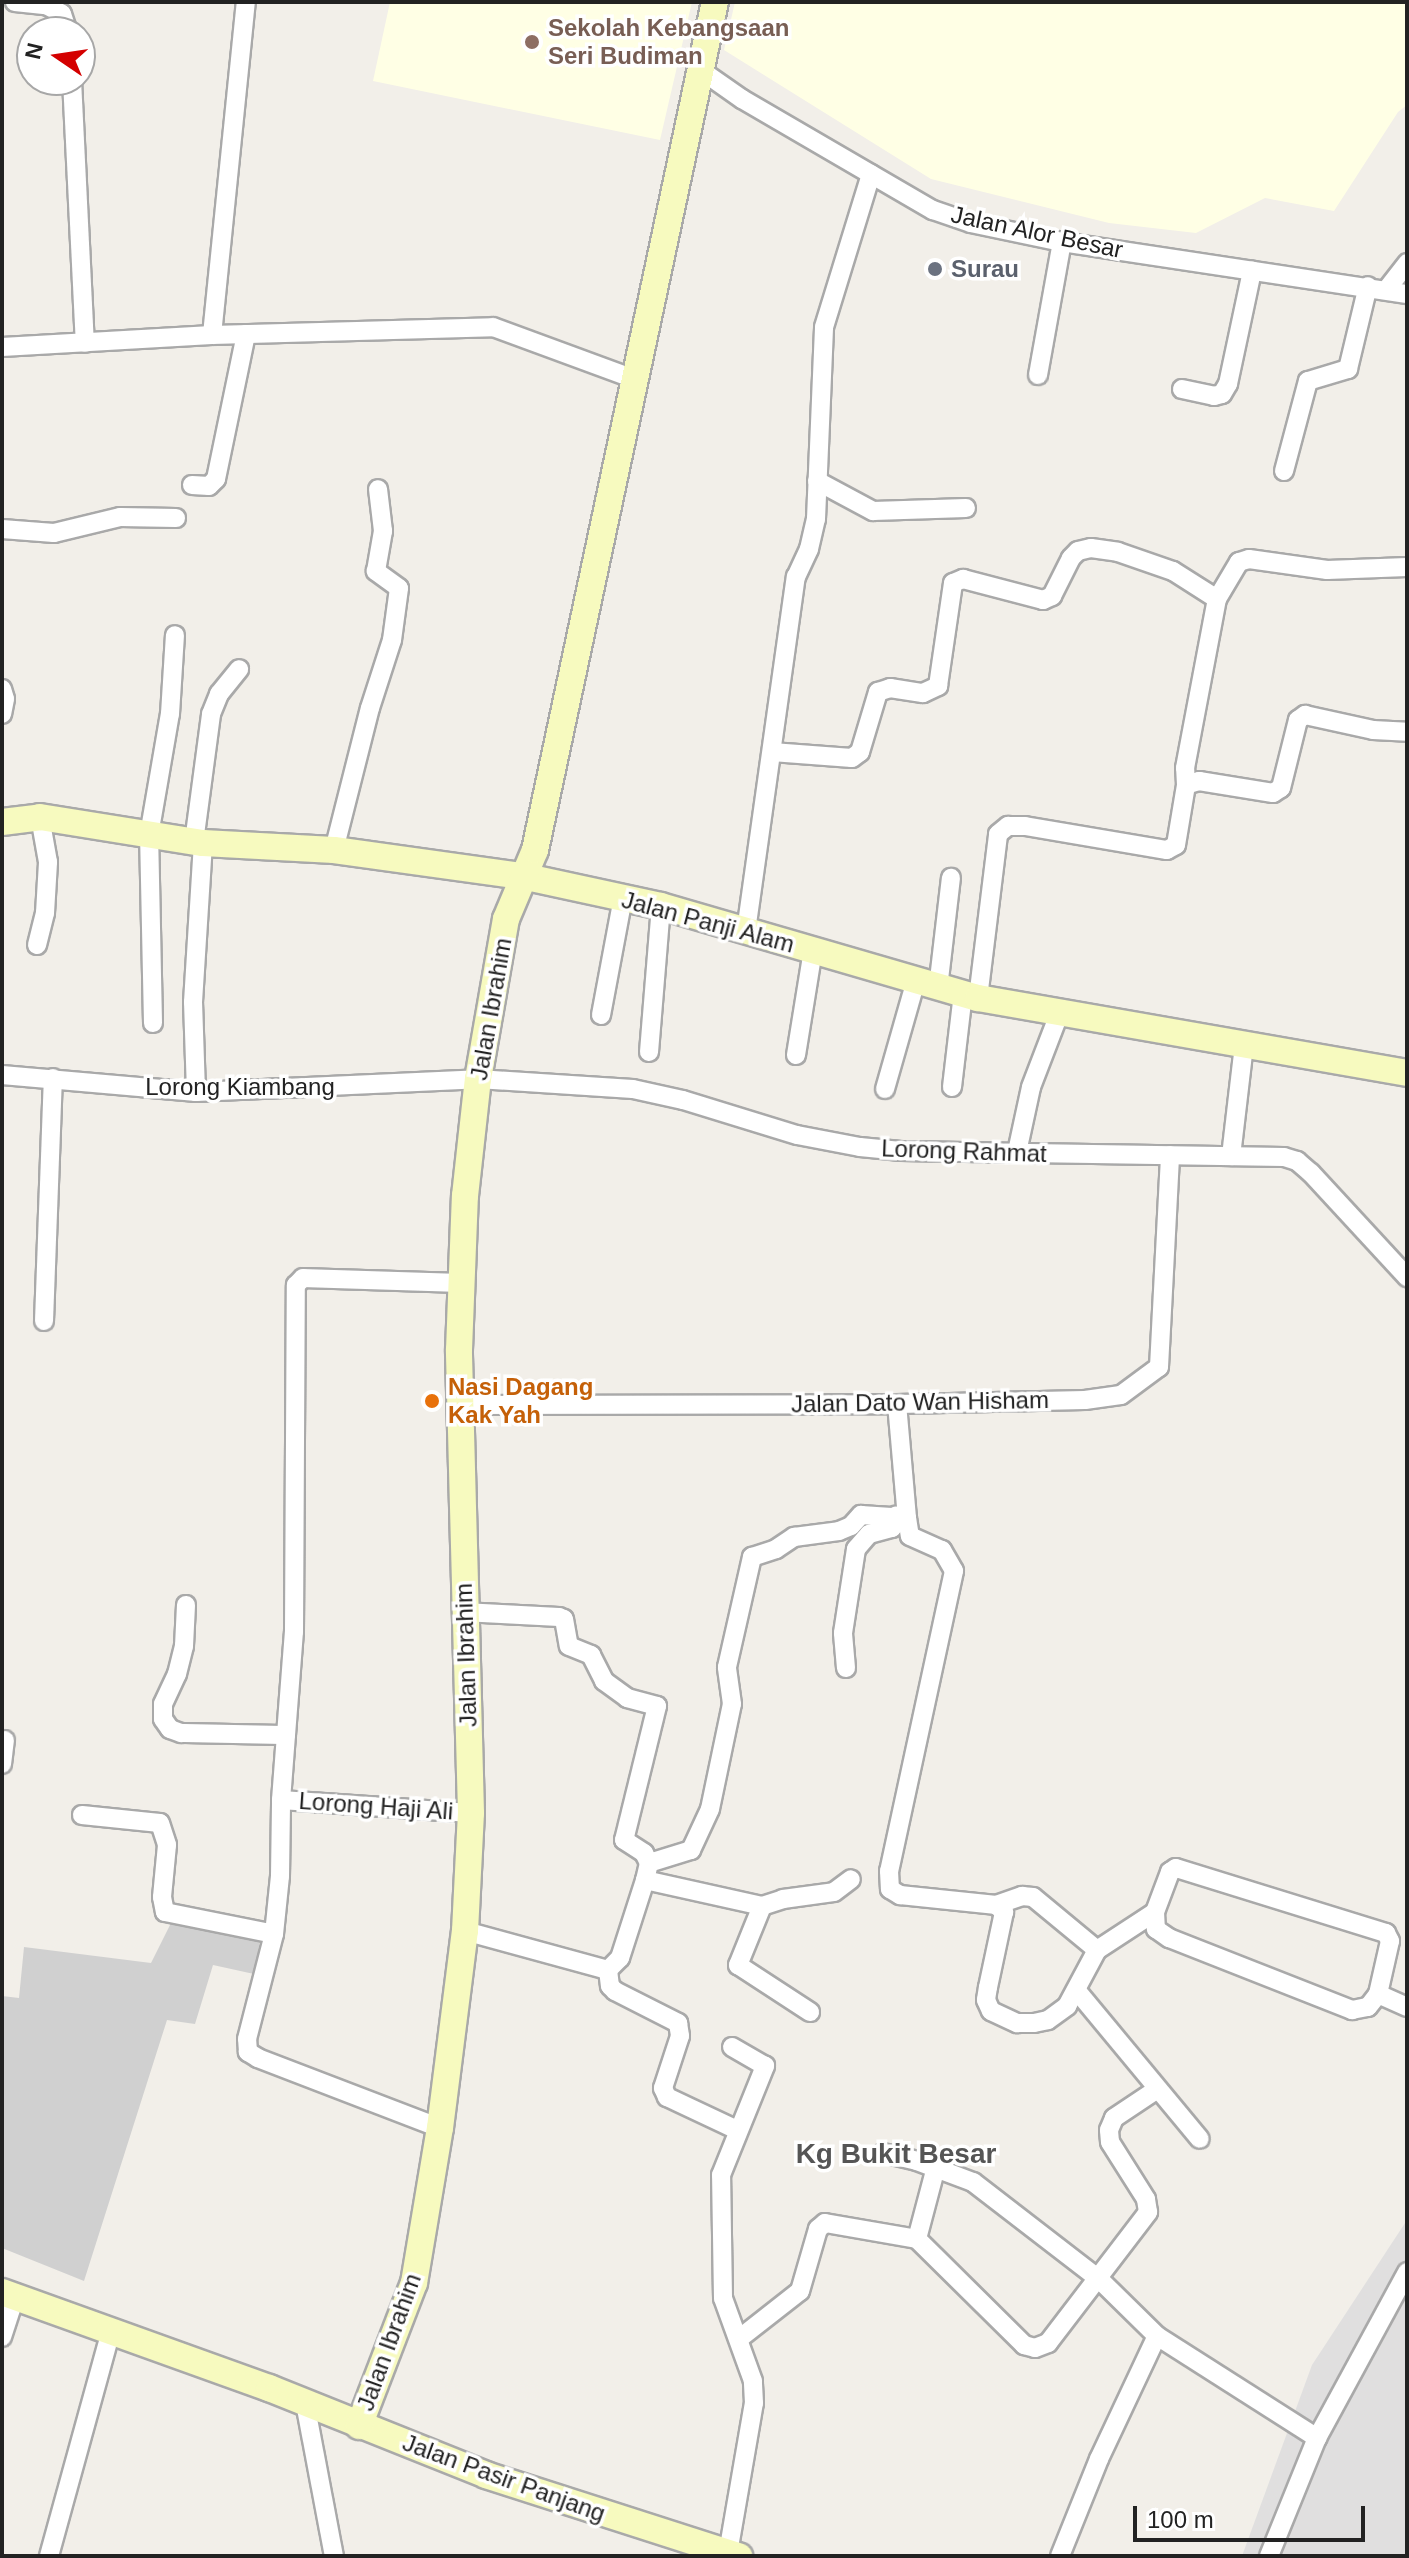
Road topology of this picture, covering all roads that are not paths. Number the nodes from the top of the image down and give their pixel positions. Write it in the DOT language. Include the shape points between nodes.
graph roads {
  1 [pos="15,2"];
  2 [pos="246,2"];
  3 [pos="715,2"];
  4 [pos="63,16"];
  5 [pos="702,71"];
  6 [pos="73,96"];
  7 [pos="871,174"];
  8 [pos="1062,242"];
  9 [pos="1407,263"];
  10 [pos="1252,271"];
  11 [pos="1378,288"];
  12 [pos="1407,294"];
  13 [pos="246,334"];
  14 [pos="212,335"];
  15 [pos="85,343"];
  16 [pos="2,347"];
  17 [pos="1038,375"];
  18 [pos="634,379"];
  19 [pos="1182,389"];
  20 [pos="1284,471"];
  21 [pos="817,481"];
  22 [pos="192,485"];
  23 [pos="378,489"];
  24 [pos="966,508"];
  25 [pos="176,518"];
  26 [pos="2,529"];
  27 [pos="1407,567"];
  28 [pos="1217,599"];
  29 [pos="175,635"];
  30 [pos="239,669"];
  31 [pos="2,689"];
  32 [pos="2,714"];
  33 [pos="1407,732"];
  34 [pos="772,752"];
  35 [pos="1186,785"];
  36 [pos="40,817"];
  37 [pos="2,822"];
  38 [pos="149,835"];
  39 [pos="198,843"];
  40 [pos="334,850"];
  41 [pos="522,876"];
  42 [pos="951,878"];
  43 [pos="623,898"];
  44 [pos="661,906"];
  45 [pos="746,931"];
  46 [pos="37,945"];
  47 [pos="813,950"];
  48 [pos="949,990"];
  49 [pos="1059,1014"];
  50 [pos="601,1015"];
  51 [pos="153,1023"];
  52 [pos="1244,1046"];
  53 [pos="649,1052"];
  54 [pos="796,1055"];
  55 [pos="1407,1073"];
  56 [pos="2,1075"];
  57 [pos="53,1078"];
  58 [pos="478,1079"];
  59 [pos="952,1087"];
  60 [pos="885,1089"];
  61 [pos="196,1092"];
  62 [pos="1017,1152"];
  63 [pos="1170,1155"];
  64 [pos="1231,1156"];
  65 [pos="1407,1277"];
  66 [pos="460,1283"];
  67 [pos="44,1321"];
  68 [pos="897,1404"];
  69 [pos="459,1405"];
  70 [pos="901,1517"];
  71 [pos="186,1605"];
  72 [pos="463,1612"];
  73 [pos="846,1668"];
  74 [pos="286,1735"];
  75 [pos="5,1740"];
  76 [pos="2,1764"];
  77 [pos="281,1800"];
  78 [pos="471,1813"];
  79 [pos="82,1815"];
  80 [pos="647,1872"];
  81 [pos="851,1879"];
  82 [pos="996,1905"];
  83 [pos="762,1906"];
  84 [pos="1155,1912"];
  85 [pos="465,1931"];
  86 [pos="274,1934"];
  87 [pos="1097,1950"];
  88 [pos="608,1970"];
  89 [pos="1077,1991"];
  90 [pos="1378,1994"];
  91 [pos="1407,2007"];
  92 [pos="810,2012"];
  93 [pos="732,2047"];
  94 [pos="1156,2090"];
  95 [pos="440,2128"];
  96 [pos="737,2130"];
  97 [pos="1200,2139"];
  98 [pos="883,2153"];
  99 [pos="936,2167"];
  100 [pos="917,2239"];
  101 [pos="1407,2272"];
  102 [pos="1099,2279"];
  103 [pos="8,2294"];
  104 [pos="111,2331"];
  105 [pos="1157,2336"];
  106 [pos="2,2337"];
  107 [pos="740,2338"];
  108 [pos="305,2403"];
  109 [pos="359,2426"];
  110 [pos="1317,2438"];
  111 [pos="682,2549"];
  112 [pos="734,2554"];
  113 [pos="49,2556"];
  114 [pos="334,2556"];
  115 [pos="1060,2556"];
  116 [pos="1269,2556"];
  1 -- 4 [label="street" via="46,5"];
  2 -- 14 [label="street"];
  3 -- 5 [label="main road, Jalan Ibrahim"];
  5 -- 7 [label="street, Jalan Alor Besar"];
  5 -- 18 [label="main road, Jalan Ibrahim"];
  6 -- 15 [label="street"];
  7 -- 8 [label="street, Jalan Alor Besar" via="945,214"];
  7 -- 21 [label="street" via="824,327"];
  8 -- 10 [label="street, Jalan Alor Besar"];
  8 -- 17 [label="street"];
  9 -- 11 [label="street"];
  10 -- 11 [label="street, Jalan Alor Besar"];
  10 -- 19 [label="street" via="1228,384 1214,396"];
  11 -- 12 [label="street, Jalan Alor Besar"];
  11 -- 20 [label="street" via="1348,369 1308,381"];
  13 -- 14 [label="street"];
  13 -- 18 [label="street" via="493,327"];
  13 -- 22 [label="street" via="216,479 209,486"];
  14 -- 15 [label="street"];
  15 -- 16 [label="street"];
  18 -- 41 [label="main road, Jalan Ibrahim" via="535,850"];
  21 -- 24 [label="street" via="873,511"];
  21 -- 34 [label="street" via="816,519 796,577"];
  23 -- 40 [label="street" via="383,531 376,571 399,588 392,640"];
  25 -- 26 [label="street" via="120,517 54,533"];
  27 -- 28 [label="street" via="1327,570 1249,559 1231,571"];
  28 -- 34 [label="street" via="1173,571 1091,548 1071,558 1052,596 1043,600 963,579 953,583 938,686 923,693 890,688 878,692 860,752 852,758"];
  28 -- 35 [label="street"];
  29 -- 38 [label="street" via="170,714"];
  30 -- 39 [label="street" via="211,714"];
  31 -- 32 [label="street"];
  33 -- 35 [label="street" via="1305,715 1298,720 1281,788 1273,793 1199,781"];
  34 -- 45 [label="street"];
  35 -- 48 [label="street" via="1176,845 1167,850 1025,826 1008,826 998,834"];
  36 -- 37 [label="main road, Jalan Panji Alam"];
  36 -- 38 [label="main road, Jalan Panji Alam"];
  36 -- 46 [label="street" via="48,862"];
  38 -- 39 [label="main road, Jalan Panji Alam"];
  38 -- 51 [label="street"];
  39 -- 40 [label="main road, Jalan Panji Alam"];
  39 -- 61 [label="street"];
  40 -- 41 [label="main road, Jalan Panji Alam"];
  41 -- 43 [label="main road, Jalan Panji Alam"];
  41 -- 58 [label="main road, Jalan Ibrahim" via="506,919"];
  42 -- 48 [label="street"];
  43 -- 44 [label="main road, Jalan Panji Alam"];
  43 -- 50 [label="street"];
  44 -- 45 [label="main road, Jalan Panji Alam"];
  44 -- 53 [label="street"];
  45 -- 47 [label="main road, Jalan Panji Alam"];
  47 -- 48 [label="main road, Jalan Panji Alam"];
  47 -- 54 [label="street"];
  48 -- 49 [label="main road, Jalan Panji Alam"];
  48 -- 59 [label="street"];
  48 -- 60 [label="street"];
  49 -- 52 [label="main road, Jalan Panji Alam"];
  49 -- 62 [label="street" via="1031,1087"];
  52 -- 55 [label="main road, Jalan Panji Alam"];
  52 -- 64 [label="street"];
  56 -- 57 [label="street, Lorong Kiambang"];
  57 -- 61 [label="street, Lorong Kiambang"];
  57 -- 67 [label="street"];
  58 -- 61 [label="street, Lorong Kiambang"];
  58 -- 62 [label="street, Lorong Rahmat" via="633,1089 860,1147"];
  58 -- 66 [label="main road, Jalan Ibrahim"];
  62 -- 63 [label="street, Lorong Rahmat"];
  63 -- 64 [label="street, Lorong Rahmat"];
  63 -- 68 [label="street, Jalan Dato Wan Hisham" via="1159,1367 1121,1395"];
  64 -- 65 [label="street, Lorong Rahmat" via="1297,1161"];
  66 -- 69 [label="main road, Jalan Ibrahim"];
  66 -- 74 [label="street" via="298,1280 294,1632"];
  68 -- 69 [label="street, Jalan Dato Wan Hisham"];
  68 -- 70 [label="street"];
  69 -- 72 [label="main road, Jalan Ibrahim"];
  70 -- 73 [label="street" via="892,1528 869,1534 856,1549 843,1633"];
  70 -- 80 [label="street" via="861,1515 839,1531 794,1537 752,1557 727,1667 732,1704 710,1809 691,1850"];
  70 -- 82 [label="street" via="910,1536 942,1550 954,1571 889,1871 890,1889 900,1895"];
  71 -- 74 [label="street" via="184,1646 163,1704 163,1719 170,1729"];
  72 -- 78 [label="main road, Jalan Ibrahim"];
  72 -- 80 [label="street" via="564,1619 569,1646 591,1655 604,1681 627,1698 657,1706 623,1831 624,1840 644,1853"];
  74 -- 77 [label="street"];
  75 -- 76 [label="street"];
  77 -- 78 [label="street, Lorong Haji Ali"];
  77 -- 86 [label="street"];
  78 -- 85 [label="main road, Jalan Ibrahim"];
  79 -- 86 [label="street" via="160,1823 167,1845 165,1912"];
  80 -- 83 [label="street"];
  80 -- 88 [label="street" via="620,1958"];
  81 -- 83 [label="street" via="834,1892"];
  82 -- 87 [label="street" via="1033,1897"];
  82 -- 89 [label="street" via="1004,1912 1004,1925 986,2000 991,2011 1017,2023 1048,2020"];
  83 -- 92 [label="street" via="738,1965"];
  84 -- 87 [label="street"];
  84 -- 90 [label="street" via="1156,1929 1169,1938 1337,2005 1352,2010 1368,2007"];
  84 -- 90 [label="street" via="1176,1868 1379,1929 1390,1941"];
  85 -- 88 [label="street"];
  85 -- 95 [label="main road, Jalan Ibrahim"];
  86 -- 95 [label="street" via="248,2052"];
  87 -- 89 [label="street"];
  88 -- 96 [label="street" via="615,1991 678,2023 680,2036 663,2088 667,2097"];
  89 -- 94 [label="street"];
  90 -- 91 [label="street"];
  93 -- 96 [label="street" via="765,2066"];
  94 -- 97 [label="street"];
  94 -- 102 [label="street" via="1114,2118 1109,2130 1110,2142 1146,2199 1148,2212"];
  95 -- 109 [label="main road, Jalan Ibrahim" via="414,2283"];
  96 -- 107 [label="street" via="720,2190 723,2298"];
  98 -- 99 [label="street"];
  99 -- 100 [label="street"];
  99 -- 102 [label="street" via="973,2182"];
  100 -- 102 [label="street" via="1024,2345 1035,2348 1048,2343"];
  100 -- 107 [label="street" via="825,2223 818,2229 800,2291"];
  101 -- 110 [label="street"];
  102 -- 105 [label="street"];
  103 -- 104 [label="main road, Jalan Pasir Panjang"];
  103 -- 106 [label="street"];
  104 -- 108 [label="main road, Jalan Pasir Panjang"];
  104 -- 113 [label="street"];
  105 -- 110 [label="street"];
  105 -- 115 [label="street"];
  107 -- 112 [label="street" via="754,2403"];
  108 -- 109 [label="main road, Jalan Pasir Panjang"];
  108 -- 114 [label="street"];
  109 -- 111 [label="main road, Jalan Pasir Panjang"];
  110 -- 116 [label="street"];
  111 -- 112 [label="main road, Jalan Pasir Panjang"];
}
